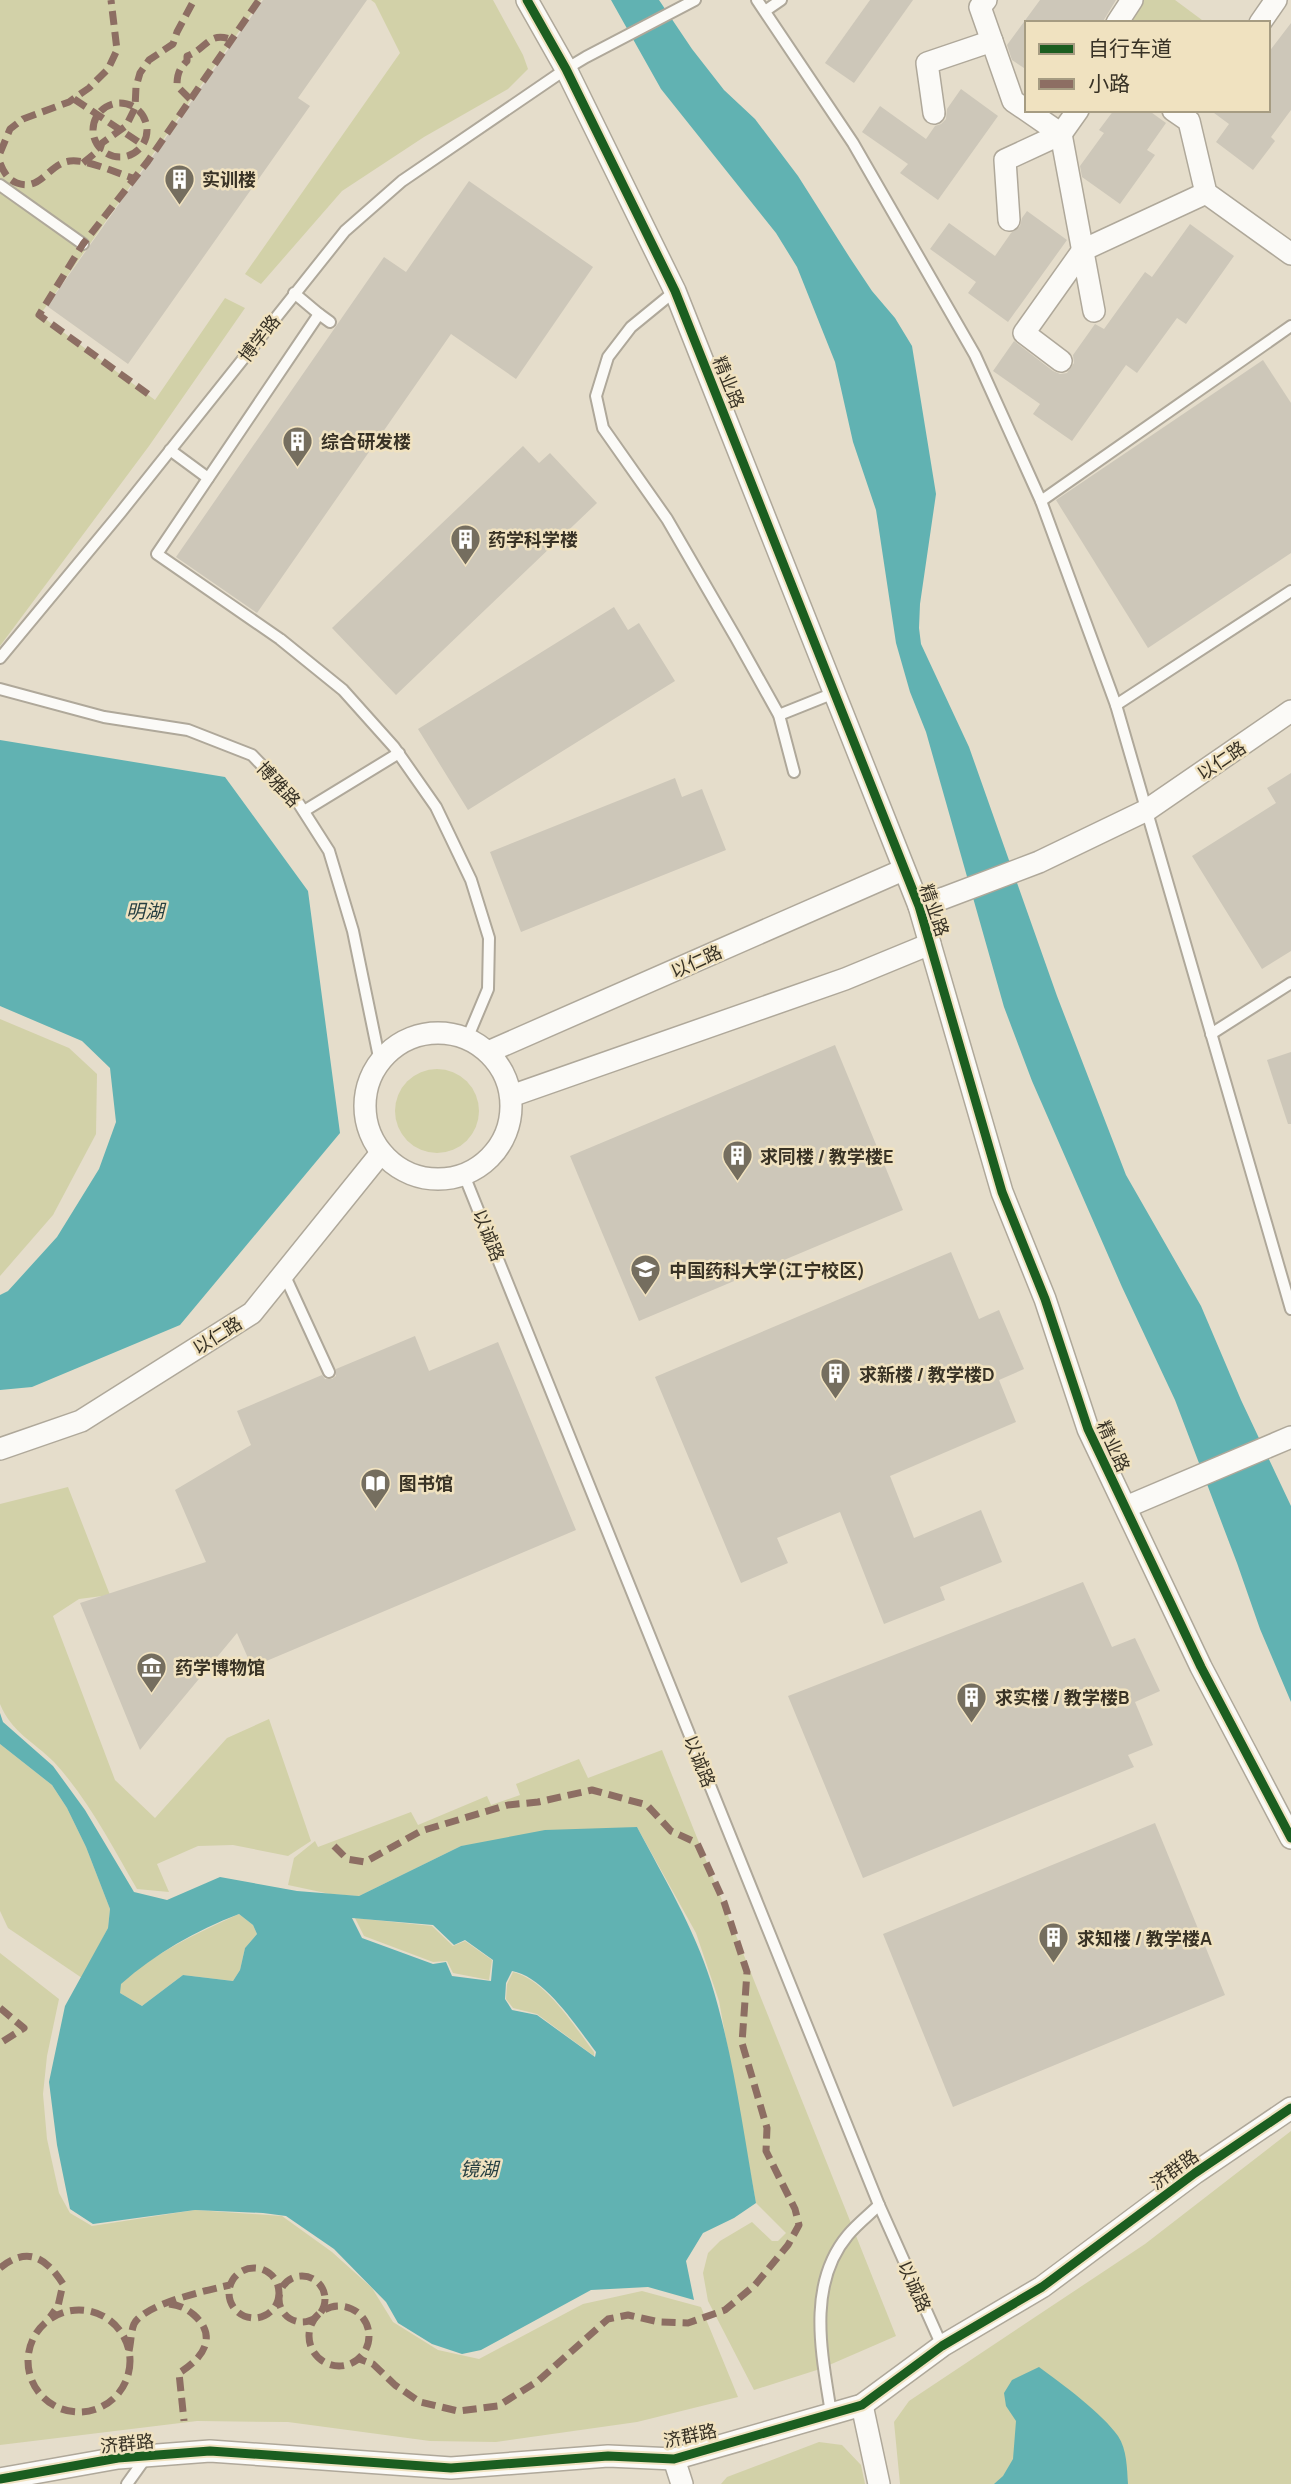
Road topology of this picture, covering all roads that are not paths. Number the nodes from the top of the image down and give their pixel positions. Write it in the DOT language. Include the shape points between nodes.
graph roads {
  1 [pos="527,0"];
  2 [pos="695,0"];
  3 [pos="757,0"];
  4 [pos="781,0"];
  5 [pos="986,0"];
  6 [pos="1132,0"];
  7 [pos="1276,0"];
  8 [pos="765,11"];
  9 [pos="1117,21"];
  10 [pos="1261,21"];
  11 [pos="992,41"];
  12 [pos="566,69"];
  13 [pos="1025,109"];
  14 [pos="1029,112"];
  15 [pos="1077,112"];
  16 [pos="934,113"];
  17 [pos="1186,114"];
  18 [pos="1061,134"];
  19 [pos="0,185"];
  20 [pos="1206,192"];
  21 [pos="1009,220"];
  22 [pos="83,244"];
  23 [pos="1083,250"];
  24 [pos="1291,254"];
  25 [pos="675,291"];
  26 [pos="294,293"];
  27 [pos="1094,311"];
  28 [pos="319,314"];
  29 [pos="330,322"];
  30 [pos="1291,326"];
  31 [pos="1062,360"];
  32 [pos="170,450"];
  33 [pos="208,478"];
  34 [pos="1041,501"];
  35 [pos="1291,591"];
  36 [pos="0,658"];
  37 [pos="0,690"];
  38 [pos="834,693"];
  39 [pos="1116,705"];
  40 [pos="1291,711"];
  41 [pos="779,715"];
  42 [pos="399,753"];
  43 [pos="794,772"];
  44 [pos="1147,810"];
  45 [pos="304,811"];
  46 [pos="903,870"];
  47 [pos="919,906"];
  48 [pos="930,944"];
  49 [pos="1291,984"];
  50 [pos="1212,1034"];
  51 [pos="467,1039"];
  52 [pos="488,1052"];
  53 [pos="380,1062"];
  54 [pos="511,1096"];
  55 [pos="382,1153"];
  56 [pos="464,1175"];
  57 [pos="284,1274"];
  58 [pos="1291,1309"];
  59 [pos="329,1372"];
  60 [pos="1291,1437"];
  61 [pos="0,1449"];
  62 [pos="1126,1507"];
  63 [pos="1291,1838"];
  64 [pos="1291,2108"];
  65 [pos="879,2205"];
  66 [pos="942,2346"];
  67 [pos="862,2405"];
  68 [pos="831,2413"];
  69 [pos="147,2456"];
  70 [pos="674,2459"];
  71 [pos="0,2479"];
  72 [pos="127,2484"];
  73 [pos="682,2484"];
  74 [pos="879,2484"];
  1 -- 12 [label="street, 精业路"];
  2 -- 12 [label="lane, 博学路"];
  3 -- 8 [label="lane"];
  4 -- 8 [label="lane"];
  5 -- 11 [label="street" via="980,7"];
  6 -- 9 [label="street"];
  7 -- 10 [label="street"];
  8 -- 34 [label="lane" via="853,143 975,355"];
  11 -- 13 [label="street" via="1013,101"];
  11 -- 16 [label="street" via="927,63"];
  12 -- 25 [label="street, 精业路"];
  12 -- 26 [label="lane, 博学路" via="401,181 345,231"];
  14 -- 18 [label="street"];
  15 -- 18 [label="street"];
  17 -- 20 [label="street"];
  18 -- 21 [label="street" via="1005,160"];
  18 -- 23 [label="street"];
  19 -- 22 [label="lane"];
  20 -- 23 [label="street"];
  20 -- 24 [label="street"];
  23 -- 27 [label="street"];
  23 -- 31 [label="street" via="1024,333"];
  25 -- 38 [label="street, 精业路"];
  25 -- 41 [label="lane" via="631,327 608,357 596,396 603,428 667,519"];
  26 -- 28 [label="lane"];
  26 -- 32 [label="lane, 博学路"];
  28 -- 29 [label="lane"];
  28 -- 33 [label="lane"];
  30 -- 34 [label="lane"];
  32 -- 33 [label="lane"];
  32 -- 36 [label="lane, 博学路"];
  33 -- 42 [label="lane" via="157,554 280,639 343,690"];
  34 -- 39 [label="lane"];
  35 -- 39 [label="lane"];
  37 -- 45 [label="lane, 博雅路" via="104,717 188,730 252,755"];
  38 -- 41 [label="lane"];
  38 -- 46 [label="street, 精业路"];
  39 -- 44 [label="lane"];
  40 -- 44 [label="street, 以仁路"];
  41 -- 43 [label="lane"];
  42 -- 45 [label="lane"];
  42 -- 51 [label="lane" via="436,807 471,880 489,937 488,989"];
  44 -- 47 [label="street, 以仁路" via="1039,862"];
  44 -- 50 [label="lane"];
  45 -- 53 [label="lane, 博雅路" via="329,851 353,931"];
  46 -- 47 [label="street, 精业路"];
  46 -- 52 [label="street, 以仁路"];
  47 -- 48 [label="street, 精业路"];
  48 -- 54 [label="street" via="845,979"];
  48 -- 62 [label="street, 精业路" via="1002,1192 1045,1299 1088,1429"];
  49 -- 50 [label="lane"];
  50 -- 58 [label="lane"];
  51 -- 52 [label="street"];
  51 -- 53 [label="street" via="444,1033 420,1035 398,1045"];
  52 -- 54 [label="street" via="503,1072"];
  53 -- 55 [label="street" via="369,1084 365,1108"];
  54 -- 56 [label="street" via="510,1120 501,1143 485,1162"];
  55 -- 56 [label="street" via="398,1168 419,1177"];
  55 -- 57 [label="street, 以仁路"];
  56 -- 65 [label="lane, 以诚路"];
  57 -- 59 [label="lane"];
  57 -- 61 [label="street, 以仁路" via="252,1313 81,1421"];
  60 -- 62 [label="street"];
  62 -- 63 [label="street, 精业路" via="1201,1667"];
  64 -- 66 [label="street, 济群路" via="1042,2287"];
  65 -- 66 [label="lane, 以诚路"];
  65 -- 68 [label="lane" via="846,2237 825,2284 819,2315"];
  66 -- 67 [label="street, 济群路"];
  67 -- 68 [label="street, 济群路"];
  67 -- 74 [label="street"];
  68 -- 70 [label="street, 济群路"];
  69 -- 70 [label="street, 济群路" via="210,2451 451,2468 608,2456"];
  69 -- 71 [label="street, 济群路"];
  69 -- 72 [label="lane"];
  70 -- 73 [label="street"];
}
